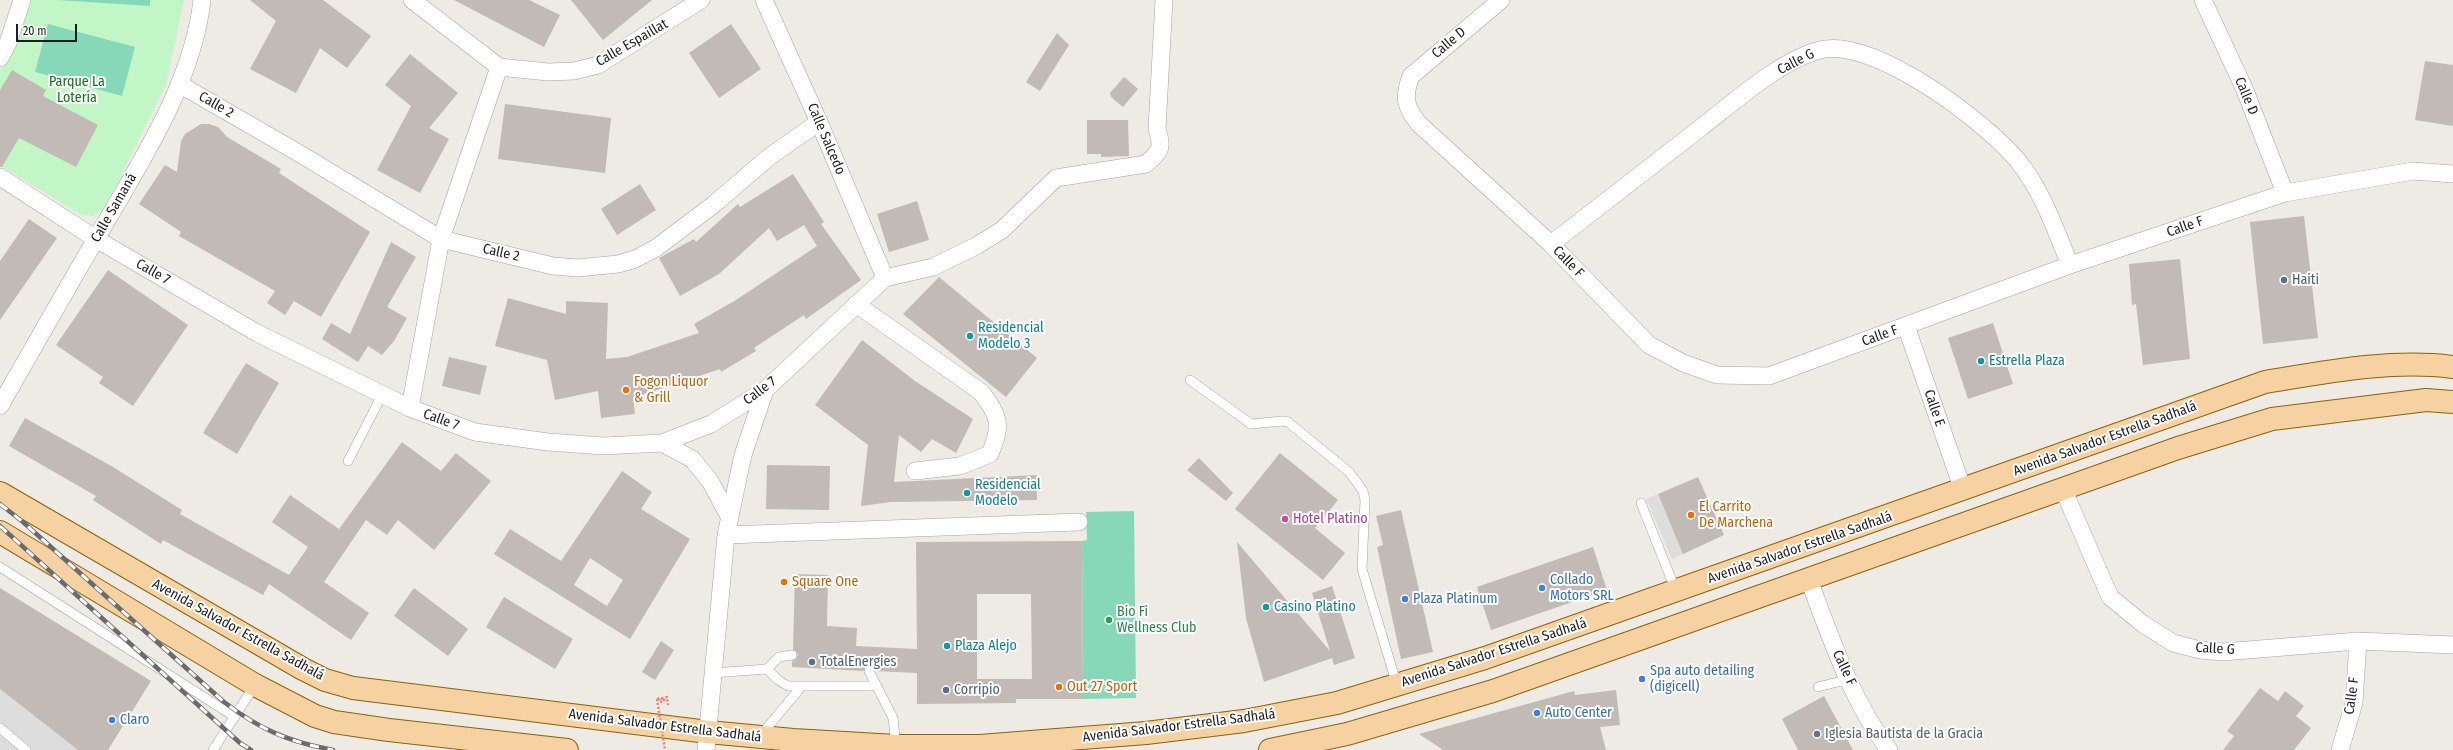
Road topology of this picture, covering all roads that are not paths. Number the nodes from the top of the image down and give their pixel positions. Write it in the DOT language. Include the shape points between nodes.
graph roads {
  1 [pos="22,0"];
  2 [pos="202,0"];
  3 [pos="701,0"];
  4 [pos="764,0"];
  5 [pos="1164,0"];
  6 [pos="1501,0"];
  7 [pos="2203,0"];
  8 [pos="418,2"];
  9 [pos="0,58"];
  10 [pos="499,67"];
  11 [pos="179,84"];
  12 [pos="1405,92"];
  13 [pos="819,122"];
  14 [pos="2453,174"];
  15 [pos="0,177"];
  16 [pos="2285,193"];
  17 [pos="96,239"];
  18 [pos="441,239"];
  19 [pos="1551,244"];
  20 [pos="2070,265"];
  21 [pos="885,278"];
  22 [pos="856,304"];
  23 [pos="1906,326"];
  24 [pos="2453,368"];
  25 [pos="1190,380"];
  26 [pos="765,390"];
  27 [pos="382,395"];
  28 [pos="2453,402"];
  29 [pos="0,406"];
  30 [pos="410,408"];
  31 [pos="662,443"];
  32 [pos="348,461"];
  33 [pos="915,470"];
  34 [pos="2063,489"];
  35 [pos="1963,490"];
  36 [pos="0,493"];
  37 [pos="1641,503"];
  38 [pos="730,518"];
  39 [pos="1079,522"];
  40 [pos="0,532"];
  41 [pos="726,535"];
  42 [pos="0,568"];
  43 [pos="1809,580"];
  44 [pos="1676,591"];
  45 [pos="2358,641"];
  46 [pos="2453,645"];
  47 [pos="792,655"];
  48 [pos="767,669"];
  49 [pos="869,671"];
  50 [pos="714,673"];
  51 [pos="1849,679"];
  52 [pos="255,685"];
  53 [pos="1397,685"];
  54 [pos="877,686"];
  55 [pos="801,687"];
  56 [pos="1818,687"];
  57 [pos="235,717"];
  58 [pos="0,728"];
  59 [pos="707,741"];
  60 [pos="759,744"];
  61 [pos="793,745"];
  62 [pos="896,746"];
  63 [pos="24,749"];
  64 [pos="213,750"];
  65 [pos="567,750"];
  66 [pos="1270,750"];
  67 [pos="1889,750"];
  68 [pos="2340,750"];
  1 -- 9 [label="street" via="8,43"];
  2 -- 11 [label="street, Calle Samaná" via="193,42"];
  3 -- 10 [label="street, Calle Espaillat" via="598,65 574,71 548,72"];
  4 -- 13 [label="street, Calle Salcedo"];
  5 -- 21 [label="street" via="1157,129 1161,142 1156,156 1146,164 1056,178 1002,230 976,246 933,267"];
  6 -- 12 [label="street, Calle D" via="1411,76"];
  7 -- 16 [label="street, Calle D" via="2244,88"];
  8 -- 10 [label="street"];
  10 -- 18 [label="street"];
  11 -- 17 [label="street, Calle Samaná" via="149,148"];
  11 -- 18 [label="street, Calle 2"];
  12 -- 19 [label="street, Calle F" via="1409,113 1419,124"];
  13 -- 18 [label="street, Calle 2" via="769,158 656,248 630,261 598,266 553,266"];
  13 -- 21 [label="street, Calle Salcedo"];
  14 -- 16 [label="street, Calle F" via="2413,171"];
  15 -- 17 [label="street, Calle 7"];
  16 -- 20 [label="street, Calle F"];
  17 -- 27 [label="street, Calle 7" via="257,333"];
  17 -- 29 [label="street, Calle Samaná"];
  18 -- 30 [label="street"];
  19 -- 20 [label="street, Calle G" via="1784,66 1821,50 1850,51 1873,57 1898,69 1940,94 1988,130 2018,161 2041,196"];
  19 -- 23 [label="street, Calle F" via="1649,345 1683,363 1717,375 1769,376"];
  20 -- 23 [label="street, Calle F"];
  21 -- 22 [label="street, Calle 7"];
  22 -- 26 [label="street, Calle 7"];
  22 -- 33 [label="street" via="981,392 995,410 998,433 990,454 960,466"];
  23 -- 35 [label="street, Calle E"];
  24 -- 35 [label="main road, Avenida Salvador Estrella Sadhalá" via="2428,364 2329,372 2265,382"];
  25 -- 53 [label="lane" via="1251,424 1282,420 1288,422 1359,483 1365,500 1362,573"];
  26 -- 31 [label="street, Calle 7" via="711,424"];
  26 -- 38 [label="street" via="743,455"];
  27 -- 30 [label="street, Calle 7"];
  27 -- 32 [label="lane"];
  28 -- 34 [label="main road" via="2426,400 2272,419 2178,448"];
  30 -- 31 [label="street, Calle 7" via="476,432 501,437 603,446"];
  31 -- 38 [label="street" via="692,459 710,481"];
  34 -- 43 [label="main road"];
  34 -- 45 [label="street, Calle G" via="2110,597 2143,624 2173,643 2200,650 2223,652"];
  35 -- 44 [label="main road, Avenida Salvador Estrella Sadhalá"];
  36 -- 59 [label="main road, Avenida Salvador Estrella Sadhalá" via="325,680 353,688"];
  37 -- 44 [label="lane"];
  38 -- 41 [label="street"];
  39 -- 41 [label="street"];
  40 -- 52 [label="main road"];
  41 -- 50 [label="street"];
  42 -- 57 [label="lane"];
  43 -- 51 [label="street, Calle F" via="1834,648"];
  43 -- 66 [label="main road" via="1493,691 1347,734"];
  44 -- 53 [label="main road, Avenida Salvador Estrella Sadhalá" via="1484,658"];
  45 -- 46 [label="street, Calle G"];
  45 -- 68 [label="street, Calle F" via="2354,703"];
  47 -- 48 [label="lane" via="779,658"];
  48 -- 50 [label="lane"];
  48 -- 55 [label="lane" via="788,686"];
  49 -- 54 [label="lane"];
  50 -- 59 [label="street"];
  51 -- 56 [label="lane"];
  51 -- 67 [label="street, Calle F" via="1874,730"];
  52 -- 57 [label="lane"];
  52 -- 65 [label="main road" via="297,708 334,722"];
  53 -- 62 [label="main road, Avenida Salvador Estrella Sadhalá" via="1337,703 1229,723 1146,733 980,746"];
  54 -- 55 [label="lane"];
  54 -- 62 [label="lane" via="893,718"];
  55 -- 60 [label="lane"];
  57 -- 64 [label="lane"];
  58 -- 63 [label="lane"];
  59 -- 60 [label="main road, Avenida Salvador Estrella Sadhalá"];
  60 -- 61 [label="main road, Avenida Salvador Estrella Sadhalá"];
  61 -- 62 [label="main road, Avenida Salvador Estrella Sadhalá"];
}
